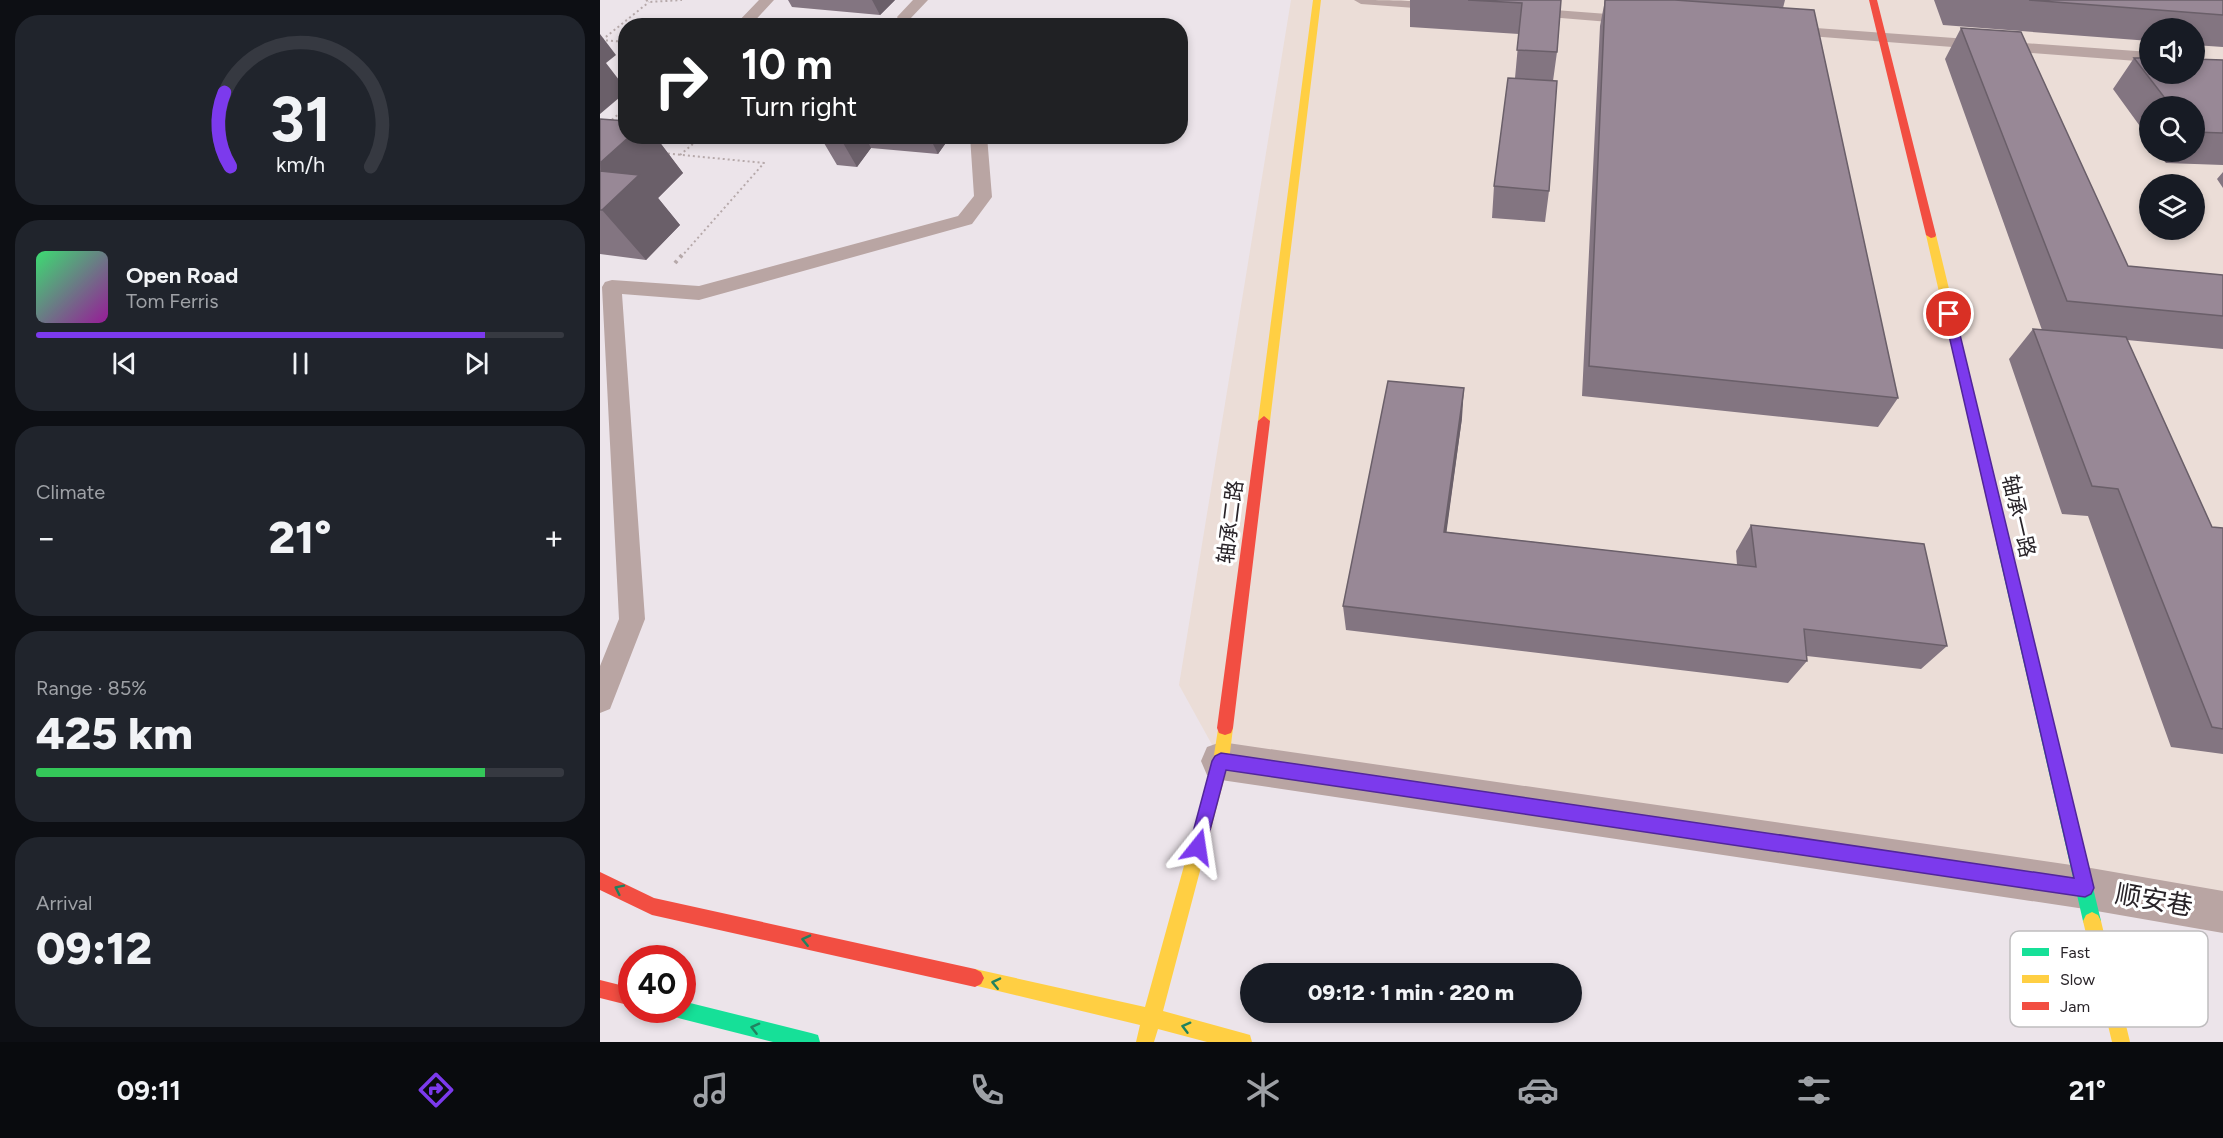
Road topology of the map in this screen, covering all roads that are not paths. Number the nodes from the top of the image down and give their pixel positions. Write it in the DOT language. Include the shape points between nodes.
graph roads {
  1 [pos="767,0"];
  2 [pos="921,0"];
  3 [pos="1317,0"];
  4 [pos="1361,0"];
  5 [pos="1873,0"];
  6 [pos="1456,7"];
  7 [pos="1516,11"];
  8 [pos="904,17"];
  9 [pos="749,18"];
  10 [pos="1647,21"];
  11 [pos="1777,30"];
  12 [pos="1884,38"];
  13 [pos="2139,56"];
  14 [pos="979,144"];
  15 [pos="600,700"];
  16 [pos="1221,761"];
  17 [pos="600,880"];
  18 [pos="2085,888"];
  19 [pos="2223,912"];
  20 [pos="2095,931"];
  21 [pos="600,989"];
  22 [pos="618,994"];
  23 [pos="696,1013"];
  24 [pos="1152,1018"];
  25 [pos="2118,1027"];
  26 [pos="812,1042"];
  27 [pos="1146,1042"];
  28 [pos="1243,1042"];
  29 [pos="2121,1042"];
  1 -- 9 [label="lane"];
  2 -- 8 [label="lane"];
  3 -- 16 [label="street, 轴承二路"];
  4 -- 6 [label="lane"];
  5 -- 12 [label="street, 轴承一路"];
  7 -- 10 [label="lane"];
  11 -- 12 [label="lane"];
  12 -- 13 [label="lane"];
  12 -- 18 [label="street, 轴承一路"];
  14 -- 15 [label="lane" via="983,197 966,220 699,293 612,287 632,619"];
  16 -- 18 [label="street, 顺安巷"];
  16 -- 24 [label="street, 轴承二路"];
  24 -- 17 [label="street, one-way" via="652,906"];
  18 -- 19 [label="street, 顺安巷"];
  18 -- 20 [label="street, 轴承一路"];
  21 -- 22 [label="street"];
  26 -- 23 [label="street, one-way"];
  24 -- 27 [label="street, 轴承二路"];
  28 -- 24 [label="street, one-way"];
  25 -- 29 [label="street, 轴承一路"];
}
